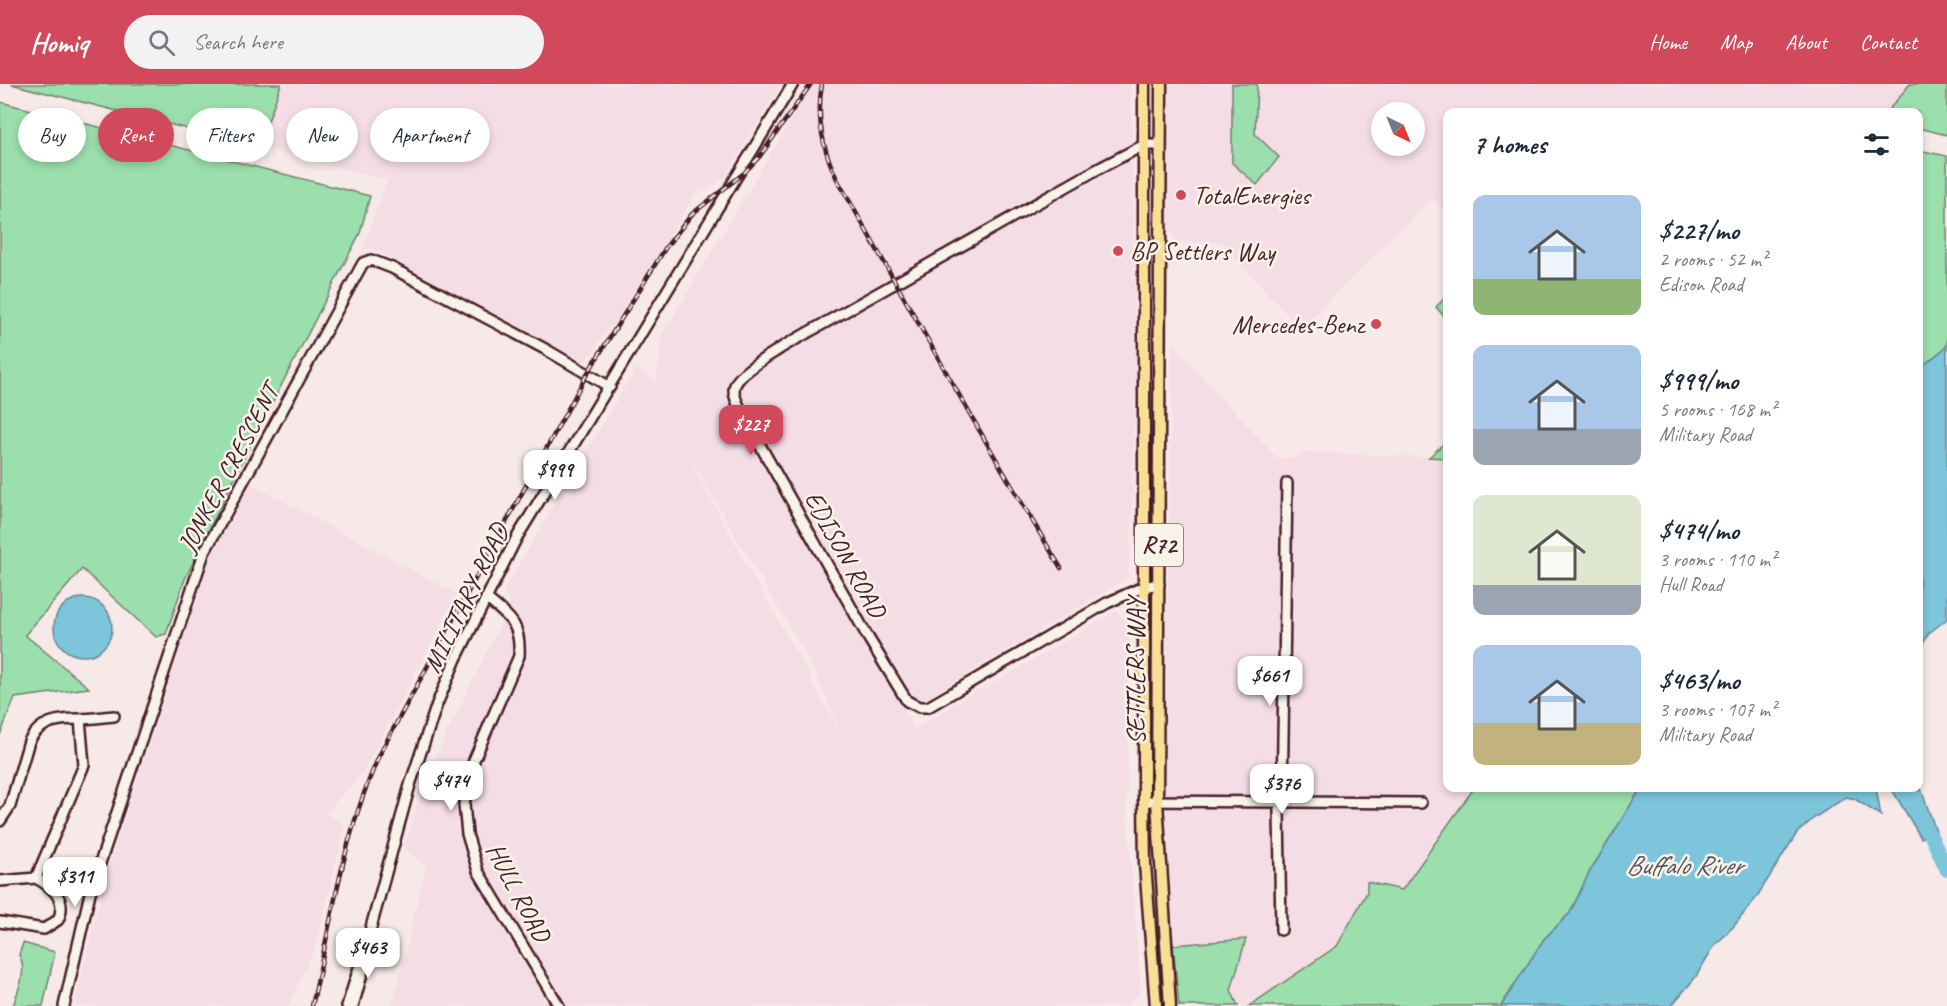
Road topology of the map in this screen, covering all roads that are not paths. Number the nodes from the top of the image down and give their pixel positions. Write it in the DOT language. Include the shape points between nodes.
graph roads {
  1 [pos="793,84"];
  2 [pos="1144,84"];
  3 [pos="1161,84"];
  4 [pos="1144,145"];
  5 [pos="1161,145"];
  6 [pos="610,387"];
  7 [pos="1287,483"];
  8 [pos="1159,584"];
  9 [pos="1143,587"];
  10 [pos="486,598"];
  11 [pos="114,716"];
  12 [pos="80,719"];
  13 [pos="1144,801"];
  14 [pos="1157,801"];
  15 [pos="1282,801"];
  16 [pos="1421,803"];
  17 [pos="0,821"];
  18 [pos="36,878"];
  19 [pos="0,881"];
  20 [pos="0,922"];
  21 [pos="1281,930"];
  22 [pos="367,942"];
  23 [pos="64,1006"];
  24 [pos="347,1006"];
  25 [pos="353,1006"];
  26 [pos="559,1006"];
  27 [pos="1156,1006"];
  28 [pos="1170,1006"];
  1 -- 6 [label="street, MILITARY ROAD"];
  2 -- 4 [label="main road, SETTLERS WAY / R72"];
  3 -- 5 [label="main road, SETTLERS WAY / R72"];
  4 -- 5 [label="street, EDISON ROAD"];
  4 -- 9 [label="main road, SETTLERS WAY / R72"];
  4 -- 9 [label="street, EDISON ROAD" via="784,346 739,377 734,390 751,429 864,629 907,701 916,706 928,707 1107,603"];
  5 -- 8 [label="main road, SETTLERS WAY / R72"];
  6 -- 10 [label="street, MILITARY ROAD" via="516,539"];
  6 -- 23 [label="street, JONKER CRESCENT" via="392,268 371,260 363,263 204,553 90,893"];
  7 -- 15 [label="street"];
  8 -- 9 [label="street, EDISON ROAD"];
  8 -- 14 [label="main road, SETTLERS WAY / R72"];
  9 -- 13 [label="main road, SETTLERS WAY / R72"];
  10 -- 22 [label="street, MILITARY ROAD" via="437,704"];
  10 -- 26 [label="street, HULL ROAD" via="516,627 519,657 474,760 464,804 467,834 478,871"];
  11 -- 12 [label="street"];
  12 -- 17 [label="street" via="57,720 34,731 10,806"];
  12 -- 18 [label="street" via="84,765"];
  13 -- 14 [label="street"];
  13 -- 27 [label="main road, SETTLERS WAY / R72"];
  14 -- 15 [label="street"];
  14 -- 28 [label="main road, SETTLERS WAY / R72"];
  15 -- 16 [label="street"];
  15 -- 21 [label="street"];
  18 -- 19 [label="street"];
  18 -- 20 [label="street" via="60,898 58,920 44,929"];
  22 -- 24 [label="street, MILITARY ROAD"];
  22 -- 25 [label="street, MILITARY ROAD" via="368,952"];
}
